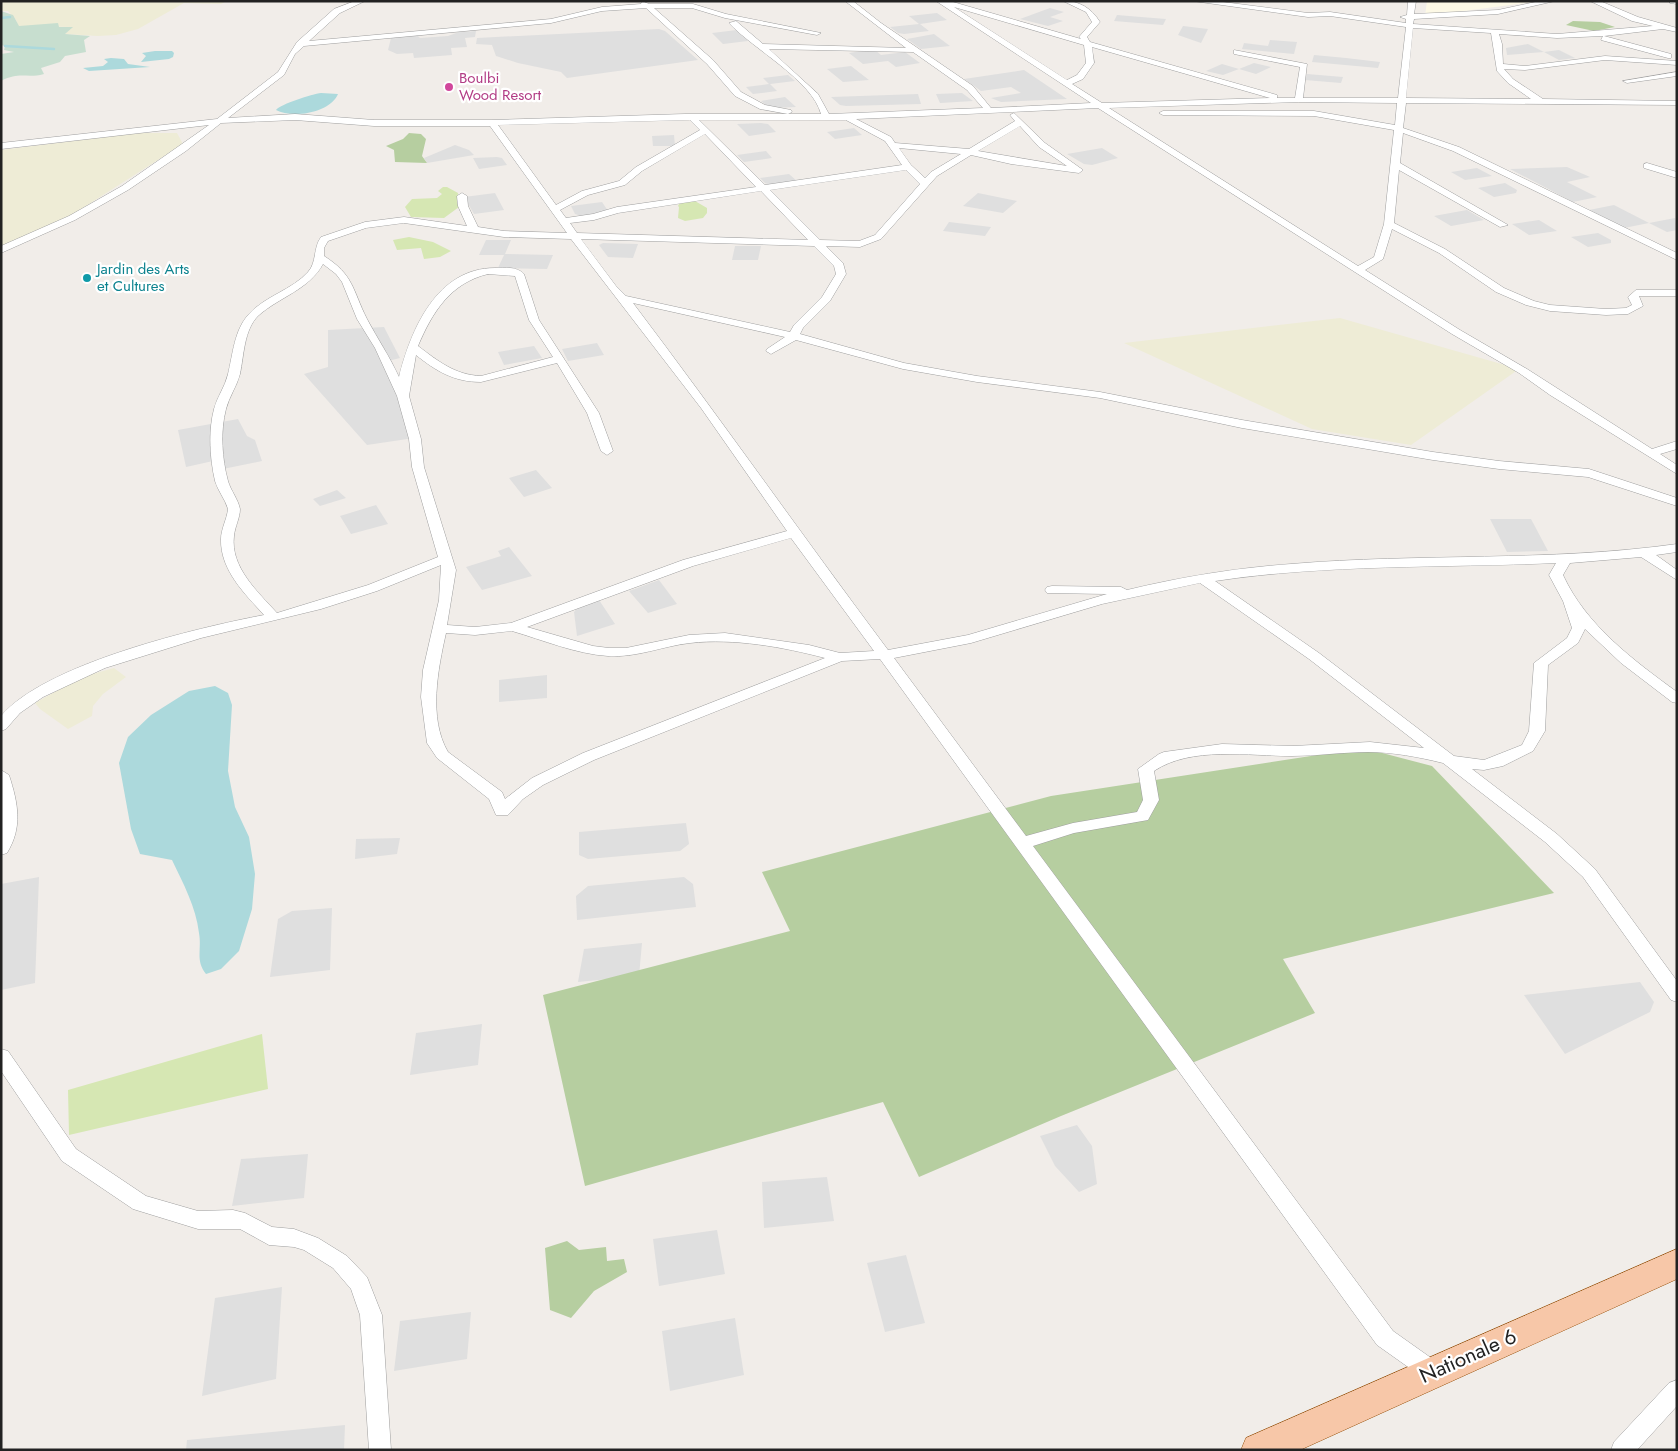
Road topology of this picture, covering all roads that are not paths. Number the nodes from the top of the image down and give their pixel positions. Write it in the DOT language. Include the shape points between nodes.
graph roads {
  1 [pos="362,1"];
  2 [pos="940,1"];
  3 [pos="1066,1"];
  4 [pos="1196,1"];
  5 [pos="1412,1"];
  6 [pos="1552,1"];
  7 [pos="1593,1"];
  8 [pos="1673,1"];
  9 [pos="848,2"];
  10 [pos="1677,2"];
  11 [pos="644,4"];
  12 [pos="1487,13"];
  13 [pos="1410,21"];
  14 [pos="1502,21"];
  15 [pos="733,23"];
  16 [pos="1510,26"];
  17 [pos="1662,27"];
  18 [pos="1677,30"];
  19 [pos="1494,31"];
  20 [pos="817,33"];
  21 [pos="1528,36"];
  22 [pos="1597,36"];
  23 [pos="300,44"];
  24 [pos="1088,44"];
  25 [pos="760,46"];
  26 [pos="914,50"];
  27 [pos="1237,52"];
  28 [pos="1677,59"];
  29 [pos="1677,63"];
  30 [pos="1499,66"];
  31 [pos="1677,74"];
  32 [pos="1627,81"];
  33 [pos="1066,84"];
  34 [pos="1288,100"];
  35 [pos="1299,100"];
  36 [pos="1402,100"];
  37 [pos="1541,102"];
  38 [pos="1677,103"];
  39 [pos="1099,105"];
  40 [pos="1008,109"];
  41 [pos="1034,109"];
  42 [pos="989,110"];
  43 [pos="1109,112"];
  44 [pos="692,117"];
  45 [pos="808,117"];
  46 [pos="826,117"];
  47 [pos="846,117"];
  48 [pos="218,121"];
  49 [pos="1020,122"];
  50 [pos="492,123"];
  51 [pos="706,130"];
  52 [pos="1400,130"];
  53 [pos="894,145"];
  54 [pos="1,146"];
  55 [pos="969,152"];
  56 [pos="1396,165"];
  57 [pos="1647,166"];
  58 [pos="908,167"];
  59 [pos="1677,175"];
  60 [pos="926,184"];
  61 [pos="764,189"];
  62 [pos="462,196"];
  63 [pos="559,215"];
  64 [pos="1389,224"];
  65 [pos="1503,225"];
  66 [pos="474,230"];
  67 [pos="574,235"];
  68 [pos="818,244"];
  69 [pos="1,250"];
  70 [pos="1677,257"];
  71 [pos="321,258"];
  72 [pos="1358,270"];
  73 [pos="1677,293"];
  74 [pos="622,298"];
  75 [pos="794,336"];
  76 [pos="412,347"];
  77 [pos="772,351"];
  78 [pos="559,359"];
  79 [pos="403,396"];
  80 [pos="1677,445"];
  81 [pos="607,451"];
  82 [pos="1651,453"];
  83 [pos="1677,470"];
  84 [pos="1677,502"];
  85 [pos="794,533"];
  86 [pos="1677,548"];
  87 [pos="1643,552"];
  88 [pos="446,558"];
  89 [pos="1565,559"];
  90 [pos="1677,576"];
  91 [pos="1203,579"];
  92 [pos="1052,590"];
  93 [pos="1133,592"];
  94 [pos="1569,603"];
  95 [pos="274,618"];
  96 [pos="513,627"];
  97 [pos="439,628"];
  98 [pos="884,654"];
  99 [pos="840,657"];
  100 [pos="1677,699"];
  101 [pos="1,726"];
  102 [pos="1449,759"];
  103 [pos="1,775"];
  104 [pos="1023,844"];
  105 [pos="1,849"];
  106 [pos="1677,995"];
  107 [pos="1,1056"];
  108 [pos="1677,1263"];
  109 [pos="1433,1372"];
  110 [pos="1677,1390"];
  111 [pos="380,1450"];
  112 [pos="1259,1450"];
  113 [pos="1622,1450"];
  1 -- 23 [label="street" via="337,11"];
  2 -- 24 [label="street"];
  2 -- 33 [label="street"];
  3 -- 24 [label="street" via="1091,9 1096,22 1083,37"];
  4 -- 13 [label="street" via="1308,15"];
  5 -- 13 [label="street"];
  6 -- 12 [label="street"];
  7 -- 17 [label="street"];
  8 -- 10 [label="street"];
  9 -- 26 [label="street"];
  11 -- 20 [label="street" via="693,6 738,19"];
  11 -- 23 [label="street" via="602,9 551,21"];
  11 -- 45 [label="street" via="710,62 738,94 763,106"];
  12 -- 13 [label="street"];
  12 -- 14 [label="street"];
  13 -- 19 [label="street"];
  13 -- 36 [label="street"];
  15 -- 25 [label="street"];
  16 -- 21 [label="street"];
  17 -- 18 [label="street"];
  17 -- 22 [label="street"];
  19 -- 21 [label="street"];
  19 -- 30 [label="street" via="1500,44"];
  21 -- 22 [label="street"];
  22 -- 28 [label="street"];
  23 -- 48 [label="street" via="281,74"];
  24 -- 33 [label="street" via="1090,63 1080,77"];
  24 -- 34 [label="street"];
  25 -- 26 [label="street"];
  25 -- 46 [label="street" via="807,85 824,107"];
  26 -- 42 [label="street" via="970,88"];
  27 -- 35 [label="street" via="1304,66"];
  29 -- 30 [label="street" via="1605,58 1525,68"];
  30 -- 37 [label="street" via="1510,80"];
  31 -- 32 [label="street"];
  33 -- 39 [label="street"];
  34 -- 35 [label="street"];
  34 -- 39 [label="street"];
  35 -- 36 [label="street"];
  36 -- 37 [label="street"];
  36 -- 52 [label="street"];
  37 -- 38 [label="street"];
  39 -- 41 [label="street"];
  39 -- 43 [label="street"];
  40 -- 41 [label="street"];
  40 -- 42 [label="street"];
  40 -- 49 [label="street"];
  41 -- 43 [label="street"];
  42 -- 47 [label="street"];
  43 -- 52 [label="street" via="1334,116"];
  43 -- 72 [label="street"];
  44 -- 45 [label="street"];
  44 -- 50 [label="street"];
  44 -- 51 [label="street"];
  45 -- 46 [label="street"];
  46 -- 47 [label="street"];
  47 -- 53 [label="street" via="879,133"];
  48 -- 50 [label="street" via="295,117 374,123"];
  48 -- 54 [label="street"];
  48 -- 69 [label="street" via="125,188 59,225"];
  49 -- 55 [label="street"];
  49 -- 55 [label="street" via="1042,145 1079,170 1019,163"];
  50 -- 63 [label="street"];
  51 -- 61 [label="street"];
  51 -- 63 [label="street" via="639,169 622,183 585,194"];
  52 -- 56 [label="street"];
  52 -- 70 [label="street" via="1472,154 1493,168"];
  53 -- 55 [label="street"];
  53 -- 58 [label="street"];
  55 -- 60 [label="street" via="941,169"];
  56 -- 64 [label="street"];
  56 -- 65 [label="street"];
  57 -- 59 [label="street"];
  58 -- 60 [label="street"];
  58 -- 61 [label="street"];
  60 -- 68 [label="street" via="878,237 860,244"];
  61 -- 63 [label="street" via="617,210 594,217"];
  61 -- 68 [label="street"];
  62 -- 66 [label="street"];
  63 -- 67 [label="street"];
  64 -- 72 [label="street" via="1378,259"];
  64 -- 73 [label="street" via="1442,251 1500,290 1550,308 1628,311 1638,306 1633,297 1636,293"];
  66 -- 67 [label="street"];
  66 -- 71 [label="street" via="418,221 365,225 324,239 319,248"];
  67 -- 68 [label="street"];
  67 -- 74 [label="street"];
  68 -- 75 [label="street" via="839,265 841,274 826,299 798,327"];
  71 -- 79 [label="street" via="340,272 347,282 362,319"];
  71 -- 95 [label="street" via="318,266 295,289 255,312 246,324 234,374 220,413 217,461 234,512 226,539 230,557 251,592"];
  72 -- 82 [label="street"];
  74 -- 75 [label="street"];
  74 -- 85 [label="street" via="705,406"];
  75 -- 77 [label="street"];
  75 -- 84 [label="street" via="903,366 977,379 1100,395 1242,424 1433,456 1590,473"];
  76 -- 78 [label="street" via="440,368 467,380"];
  76 -- 78 [label="street" via="430,310 450,288 475,274 498,270 519,274 534,320"];
  76 -- 79 [label="street"];
  78 -- 81 [label="street" via="592,413"];
  79 -- 88 [label="street" via="414,433 418,467"];
  80 -- 82 [label="street"];
  82 -- 83 [label="street"];
  85 -- 96 [label="street" via="688,563"];
  85 -- 98 [label="street"];
  86 -- 87 [label="street"];
  87 -- 89 [label="street"];
  87 -- 90 [label="street"];
  88 -- 95 [label="street" via="386,583"];
  88 -- 97 [label="street" via="449,581"];
  89 -- 91 [label="street" via="1311,565"];
  89 -- 94 [label="street" via="1556,575"];
  91 -- 93 [label="street"];
  91 -- 102 [label="street" via="1314,656"];
  92 -- 93 [label="street" via="1077,588"];
  93 -- 98 [label="street" via="962,642"];
  94 -- 100 [label="street" via="1591,629"];
  94 -- 102 [label="street" via="1579,628 1573,640 1541,662 1537,731 1528,748 1484,765"];
  95 -- 101 [label="street" via="199,634 82,673 16,708"];
  96 -- 97 [label="street"];
  96 -- 99 [label="street" via="609,652 626,652 690,639 725,637 809,649"];
  97 -- 99 [label="street" via="428,697 436,743 442,755 496,796 502,811 520,792 546,777"];
  98 -- 99 [label="street"];
  98 -- 104 [label="street"];
  102 -- 104 [label="street" via="1370,746 1293,752 1222,749 1164,757 1146,769 1151,800 1142,816 1073,828"];
  102 -- 106 [label="street" via="1551,838 1589,873"];
  103 -- 105 [label="street" via="11,822 10,837"];
  104 -- 109 [label="street" via="1385,1338"];
  107 -- 111 [label="street" via="69,1155 140,1203 198,1220 233,1219 244,1222 270,1236 294,1238 311,1244 340,1262 360,1284 371,1315"];
  108 -- 109 [label="main road, Nationale 6"];
  109 -- 112 [label="main road, Nationale 6"];
  110 -- 113 [label="street"];
}
